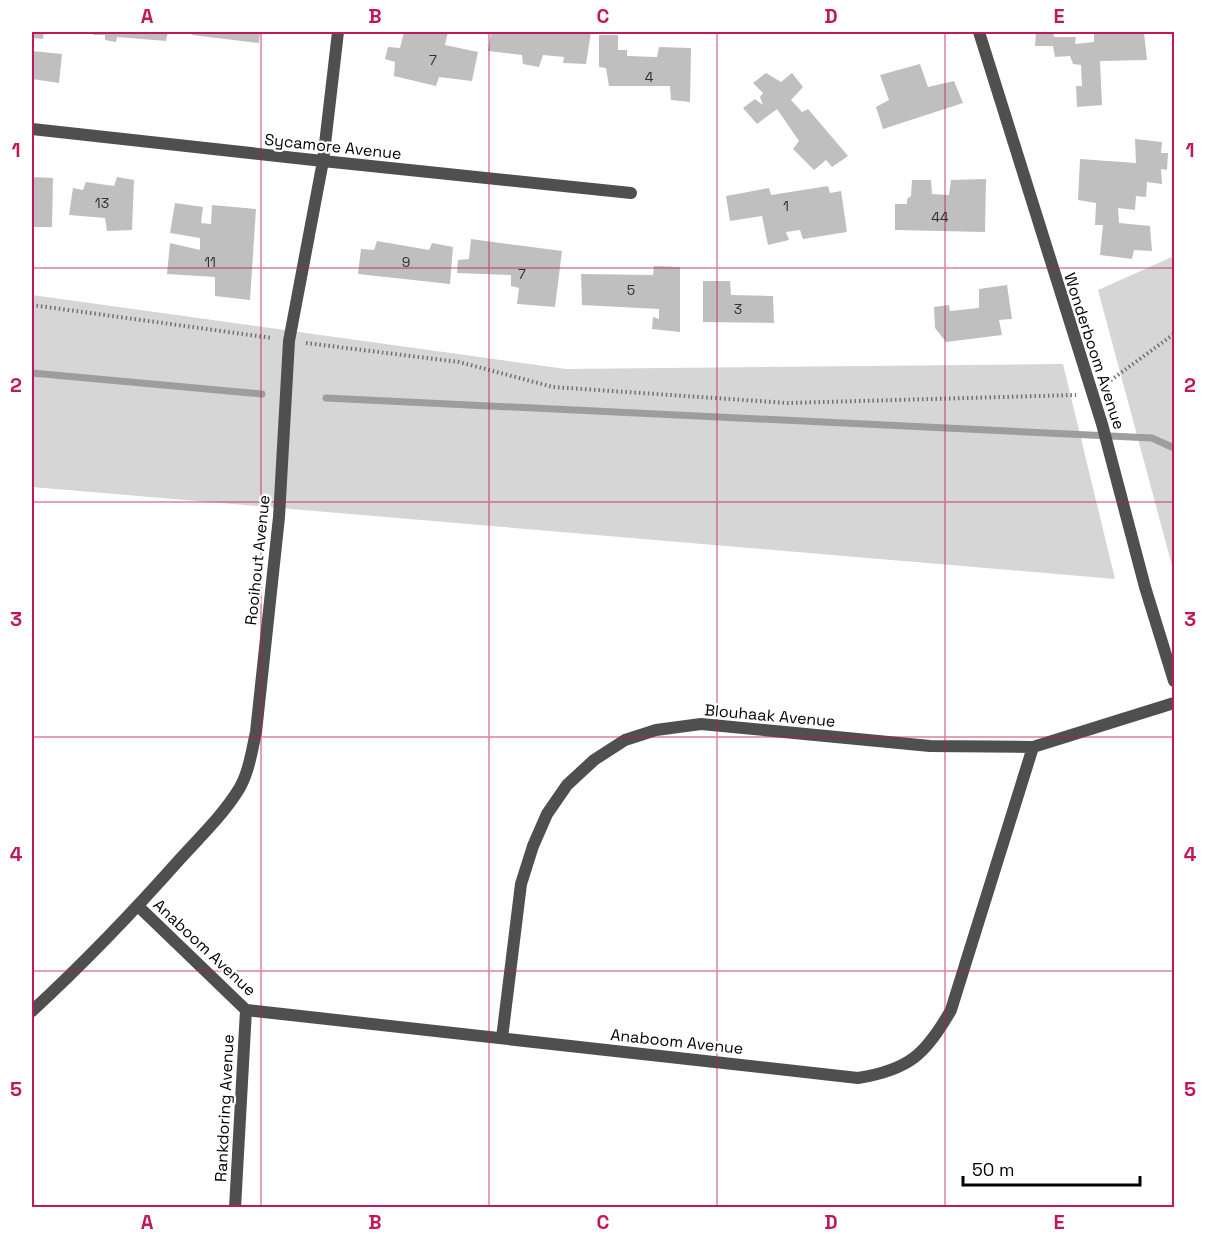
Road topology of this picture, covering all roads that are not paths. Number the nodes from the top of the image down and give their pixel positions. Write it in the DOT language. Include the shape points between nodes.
graph roads {
  1 [pos="338,32"];
  2 [pos="979,32"];
  3 [pos="32,129"];
  4 [pos="323,162"];
  5 [pos="631,193"];
  6 [pos="1174,681"];
  7 [pos="1174,703"];
  8 [pos="1034,747"];
  9 [pos="138,906"];
  10 [pos="246,1010"];
  11 [pos="32,1011"];
  12 [pos="502,1038"];
  13 [pos="235,1208"];
  1 -- 4 [label="street, Rooihout Avenue"];
  2 -- 6 [label="street, Wonderboom Avenue" via="1093,394"];
  3 -- 4 [label="street, Sycamore Avenue"];
  4 -- 5 [label="street, Sycamore Avenue"];
  4 -- 9 [label="street, Rooihout Avenue" via="289,341 279,517 256,732 249,761 240,786 225,809"];
  7 -- 8 [label="street, Blouhaak Avenue"];
  8 -- 12 [label="street, Blouhaak Avenue" via="930,746 701,724 656,730 625,740 594,760 567,785 547,814 533,846 521,884"];
  8 -- 12 [label="street, Anaboom Avenue" via="951,1010 935,1038 902,1066 858,1078"];
  9 -- 10 [label="street, Anaboom Avenue"];
  9 -- 11 [label="street, Rooihout Avenue"];
  10 -- 12 [label="street, Anaboom Avenue"];
  10 -- 13 [label="street, Rankdoring Avenue"];
}
